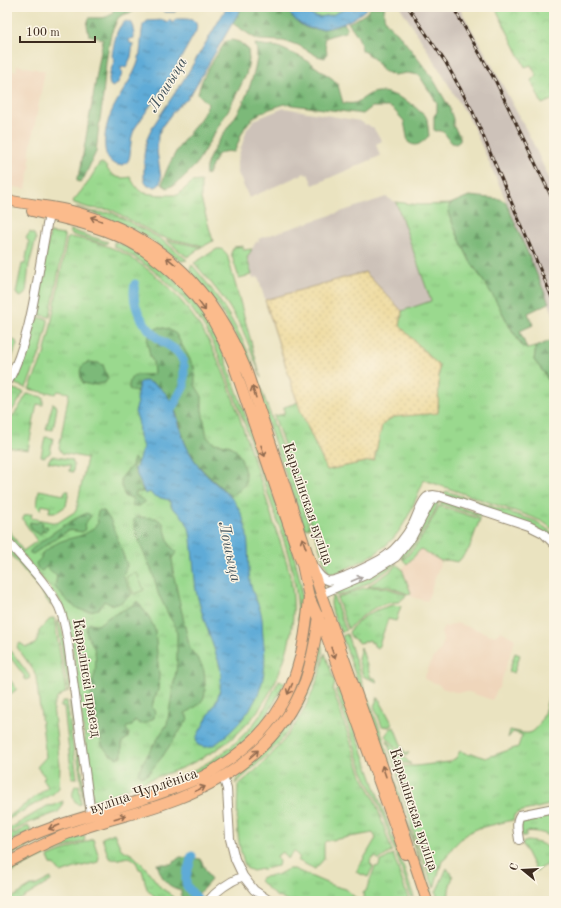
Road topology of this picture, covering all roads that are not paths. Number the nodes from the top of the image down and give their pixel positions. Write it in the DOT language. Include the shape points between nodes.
graph roads {
  1 [pos="7,200"];
  2 [pos="7,206"];
  3 [pos="49,211"];
  4 [pos="7,384"];
  5 [pos="262,431"];
  6 [pos="439,496"];
  7 [pos="7,541"];
  8 [pos="554,544"];
  9 [pos="312,564"];
  10 [pos="321,594"];
  11 [pos="310,597"];
  12 [pos="319,616"];
  13 [pos="320,632"];
  14 [pos="220,773"];
  15 [pos="388,794"];
  16 [pos="554,808"];
  17 [pos="91,815"];
  18 [pos="94,825"];
  19 [pos="519,840"];
  20 [pos="7,848"];
  21 [pos="7,863"];
  22 [pos="243,876"];
  23 [pos="208,901"];
  24 [pos="270,901"];
  25 [pos="422,901"];
  26 [pos="427,901"];
  1 -- 3 [label="main road"];
  2 -- 3 [label="main road"];
  3 -- 4 [label="street" via="27,332"];
  3 -- 5 [label="main road, Каралінская вуліца" via="127,241 166,268 194,295 223,339"];
  9 -- 5 [label="main road, Каралінская вуліца, one-way"];
  5 -- 11 [label="main road, Каралінская вуліца, one-way"];
  6 -- 8 [label="street" via="529,526 543,533"];
  6 -- 9 [label="street" via="432,495 426,498 402,540 382,560 330,582 320,577"];
  10 -- 6 [label="street, one-way" via="370,573 396,557 412,537 432,501"];
  7 -- 17 [label="street, Каралінскі праезд" via="48,590 63,618"];
  9 -- 10 [label="main road, Каралінская вуліца"];
  10 -- 11 [label="main road"];
  10 -- 12 [label="main road"];
  15 -- 10 [label="main road, Каралінская вуліца, one-way" via="358,696"];
  11 -- 12 [label="main road, Каралінская вуліца"];
  11 -- 14 [label="main road, вуліца Чурлёніса, one-way" via="301,658 282,705 268,725"];
  12 -- 13 [label="main road, Каралінская вуліца"];
  14 -- 13 [label="main road, вуліца Чурлёніса, one-way" via="234,770 256,753 274,734 288,714 305,679"];
  13 -- 15 [label="main road, Каралінская вуліца, one-way"];
  14 -- 17 [label="main road, вуліца Чурлёніса"];
  18 -- 14 [label="main road, вуліца Чурлёніса, one-way" via="176,799"];
  14 -- 22 [label="street" via="227,788 234,859"];
  15 -- 25 [label="main road, Каралінская вуліца"];
  15 -- 26 [label="main road, Каралінская вуліца"];
  16 -- 19 [label="street" via="520,815 517,824"];
  17 -- 18 [label="main road"];
  17 -- 20 [label="main road, вуліца Чурлёніса, one-way" via="41,832"];
  18 -- 21 [label="main road, вуліца Чурлёніса" via="66,834"];
  22 -- 23 [label="street" via="224,886"];
  22 -- 24 [label="street" via="254,890"];
}
